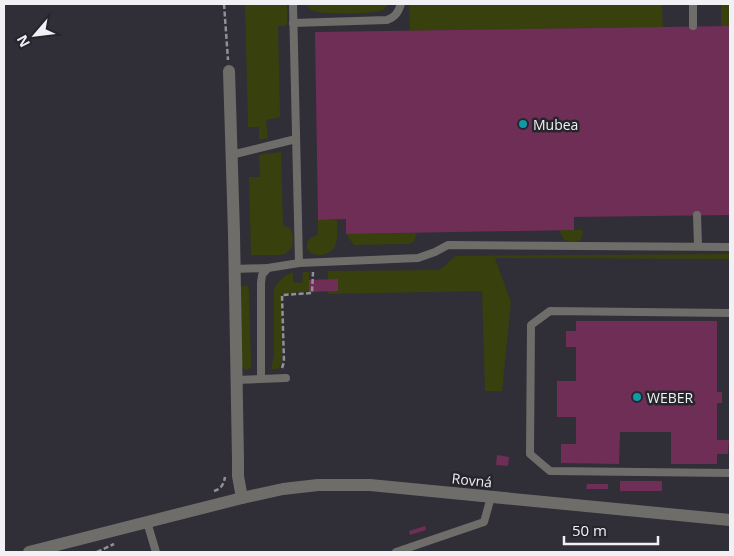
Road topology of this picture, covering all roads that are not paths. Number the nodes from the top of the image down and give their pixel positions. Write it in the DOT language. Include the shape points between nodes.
graph roads {
  1 [pos="293,4"];
  2 [pos="400,4"];
  3 [pos="693,4"];
  4 [pos="294,24"];
  5 [pos="693,26"];
  6 [pos="229,72"];
  7 [pos="296,139"];
  8 [pos="232,155"];
  9 [pos="697,215"];
  10 [pos="698,246"];
  11 [pos="730,247"];
  12 [pos="299,263"];
  13 [pos="268,268"];
  14 [pos="234,269"];
  15 [pos="730,313"];
  16 [pos="286,378"];
  17 [pos="261,379"];
  18 [pos="236,380"];
  19 [pos="730,473"];
  20 [pos="491,497"];
  21 [pos="242,498"];
  22 [pos="730,520"];
  23 [pos="147,522"];
  24 [pos="29,552"];
  25 [pos="156,552"];
  26 [pos="396,552"];
  1 -- 4 [label="lane"];
  2 -- 4 [label="lane" via="399,11 387,20"];
  3 -- 5 [label="lane"];
  4 -- 7 [label="lane"];
  6 -- 8 [label="street"];
  7 -- 8 [label="lane"];
  7 -- 12 [label="lane"];
  8 -- 14 [label="street"];
  9 -- 10 [label="lane"];
  10 -- 11 [label="lane"];
  10 -- 12 [label="lane" via="448,245 418,258"];
  12 -- 13 [label="lane"];
  13 -- 14 [label="lane"];
  13 -- 17 [label="lane" via="262,275"];
  14 -- 18 [label="street"];
  15 -- 19 [label="lane" via="550,311 531,325 530,454 550,471"];
  16 -- 17 [label="lane"];
  17 -- 18 [label="lane"];
  18 -- 21 [label="street" via="238,476"];
  20 -- 21 [label="street, Rovná" via="353,484 302,486"];
  20 -- 22 [label="street, Rovná"];
  20 -- 26 [label="lane" via="484,522"];
  21 -- 23 [label="street, Rovná" via="209,497"];
  23 -- 24 [label="street, Rovná"];
  23 -- 25 [label="lane"];
}
